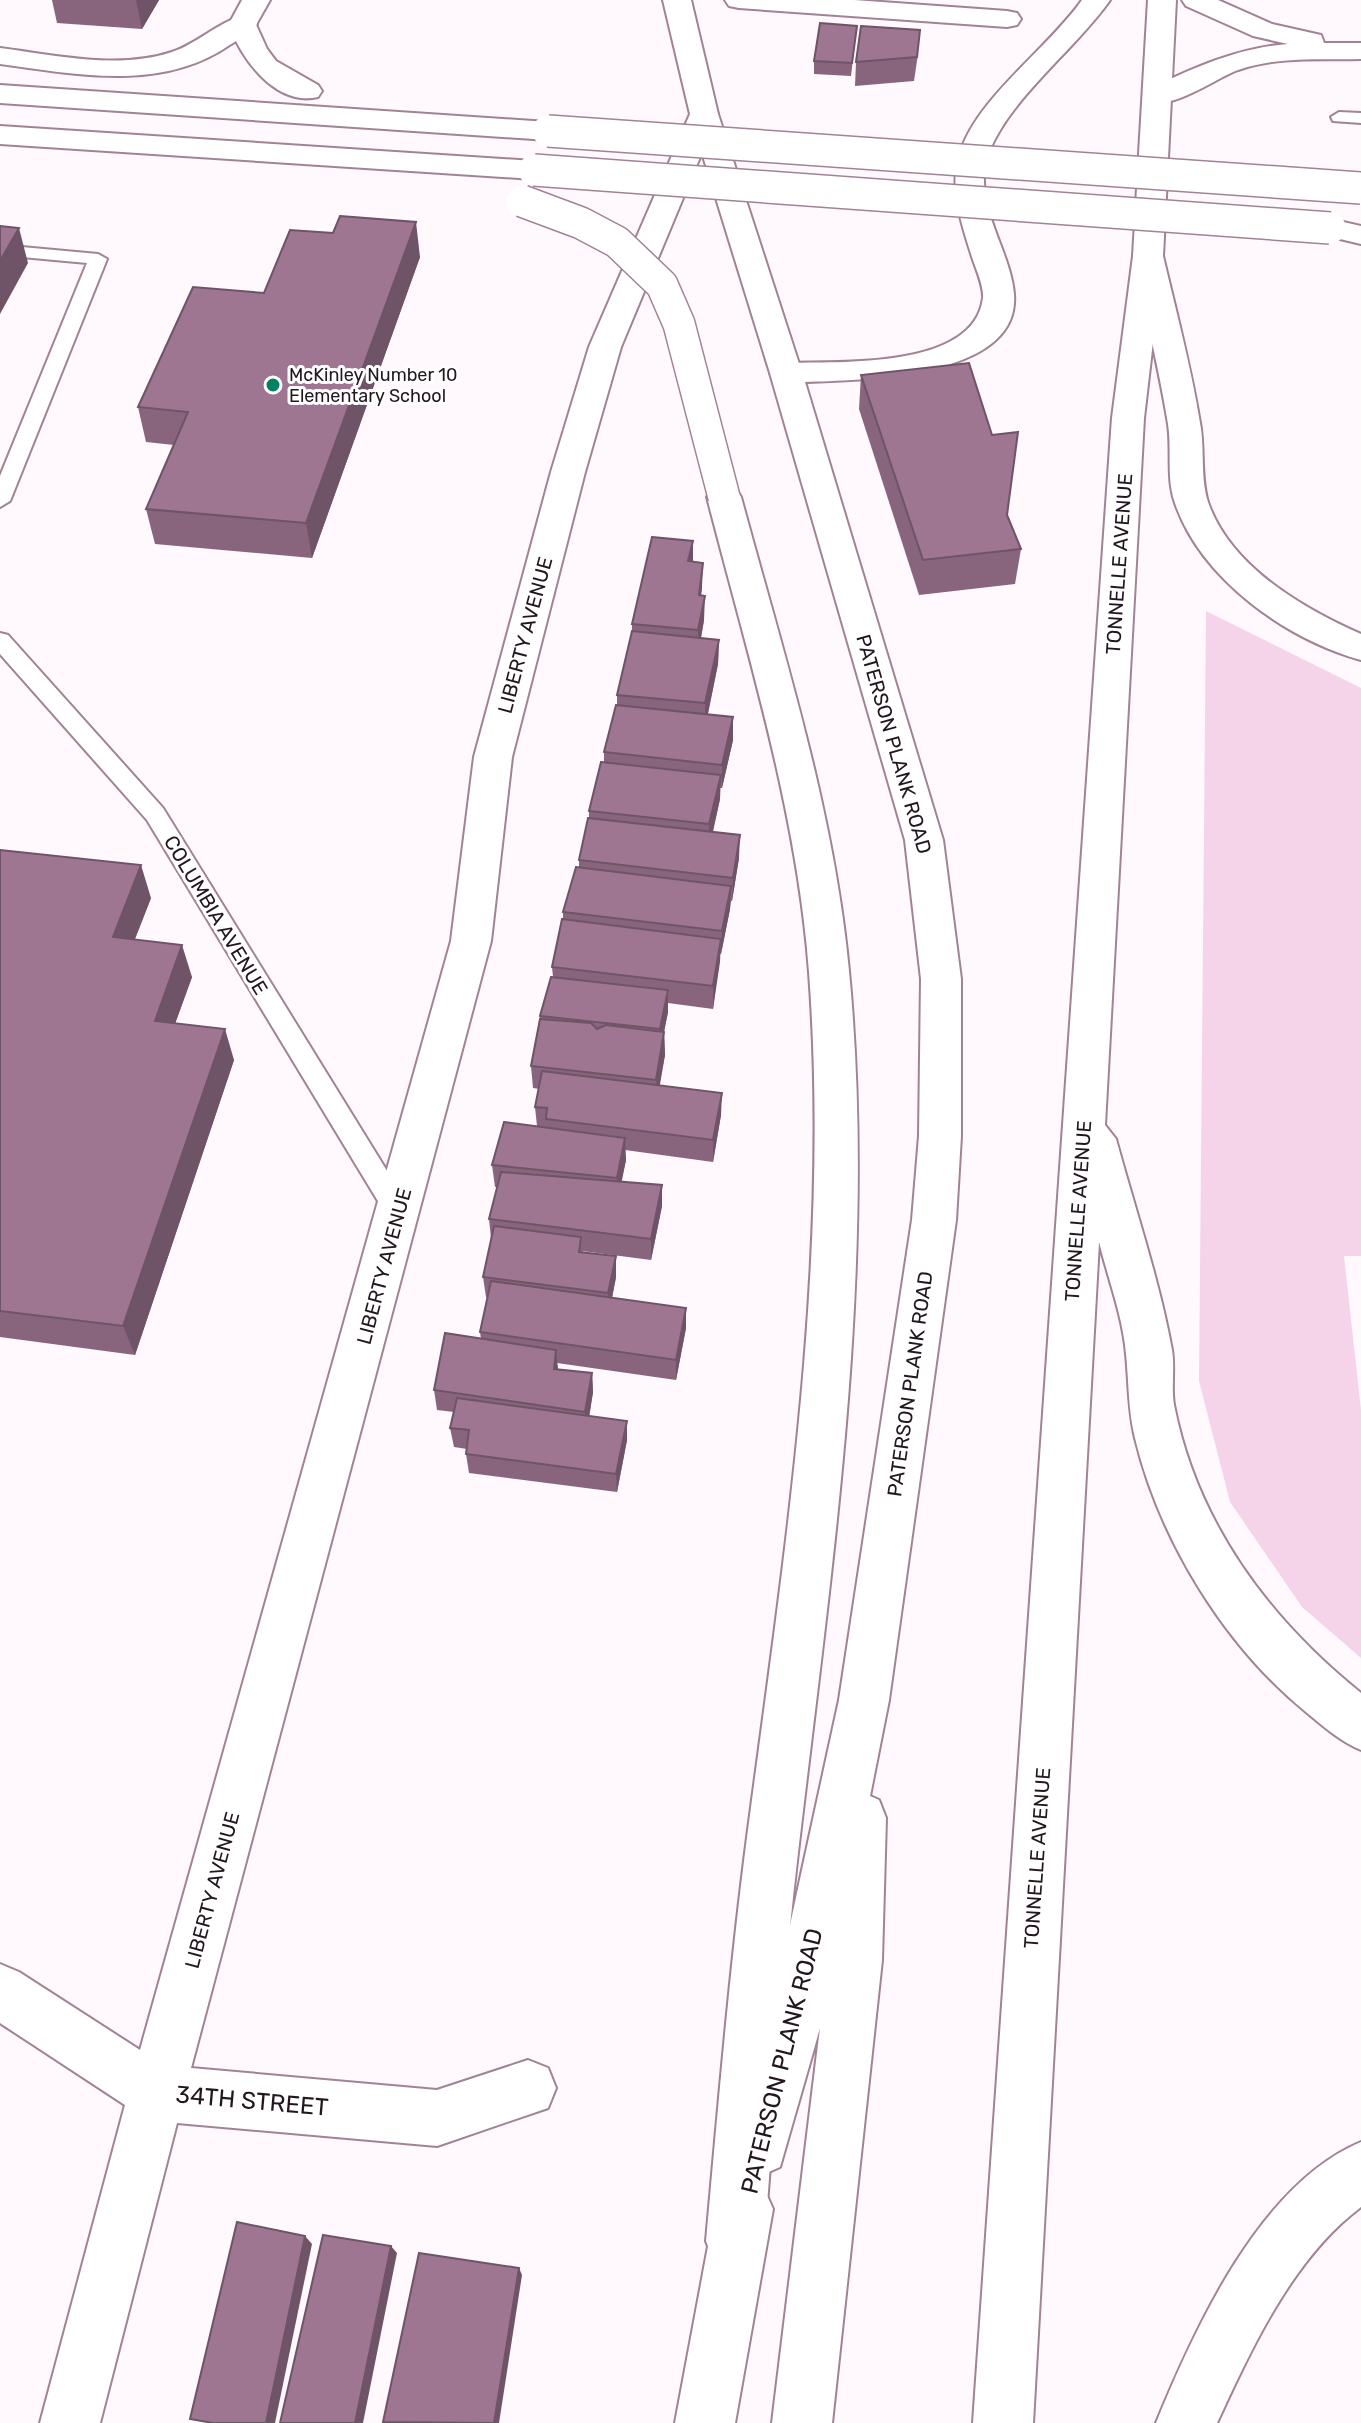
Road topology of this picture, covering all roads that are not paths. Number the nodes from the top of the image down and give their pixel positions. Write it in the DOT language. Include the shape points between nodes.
graph roads {
  1 [pos="677,0"];
  2 [pos="739,0"];
  3 [pos="1096,0"];
  4 [pos="1162,0"];
  5 [pos="1196,0"];
  6 [pos="250,12"];
  7 [pos="1007,19"];
  8 [pos="1361,50"];
  9 [pos="0,56"];
  10 [pos="133,71"];
  11 [pos="206,79"];
  12 [pos="235,83"];
  13 [pos="308,91"];
  14 [pos="0,94"];
  15 [pos="1157,96"];
  16 [pos="704,114"];
  17 [pos="1339,117"];
  18 [pos="1361,118"];
  19 [pos="548,131"];
  20 [pos="0,135"];
  21 [pos="324,155"];
  22 [pos="400,160"];
  23 [pos="32,165"];
  24 [pos="1361,188"];
  25 [pos="1361,233"];
  26 [pos="0,250"];
  27 [pos="1148,256"];
  28 [pos="786,373"];
  29 [pos="0,501"];
  30 [pos="0,640"];
  31 [pos="1361,648"];
  32 [pos="1085,1102"];
  33 [pos="399,1213"];
  34 [pos="864,1700"];
  35 [pos="1361,1725"];
  36 [pos="0,1991"];
  37 [pos="528,2088"];
  38 [pos="157,2093"];
  39 [pos="1361,2171"];
  40 [pos="735,2241"];
  41 [pos="70,2423"];
  42 [pos="705,2423"];
  43 [pos="802,2423"];
  44 [pos="1003,2423"];
  45 [pos="1186,2423"];
  1 -- 16 [label="main road, PATERSON PLANK ROAD"];
  2 -- 7 [label="main road"];
  3 -- 28 [label="main road" via="1061,48 993,118 975,146 972,195 999,295 998,312 981,339 966,349 913,363"];
  4 -- 15 [label="main road, TONNELLE AVENUE"];
  5 -- 8 [label="main road" via="1263,30"];
  6 -- 10 [label="main road" via="195,55"];
  6 -- 13 [label="main road" via="252,52"];
  8 -- 15 [label="main road" via="1251,57"];
  9 -- 10 [label="main road"];
  10 -- 11 [label="main road"];
  12 -- 13 [label="main road"];
  13 -- 19 [label="main road"];
  14 -- 19 [label="main road"];
  15 -- 27 [label="main road, TONNELLE AVENUE"];
  16 -- 28 [label="main road, PATERSON PLANK ROAD"];
  16 -- 33 [label="main road, LIBERTY AVENUE" via="605,347 568,472 493,757 471,941"];
  17 -- 18 [label="lane"];
  19 -- 24 [label="main road, bridge"];
  20 -- 21 [label="main road"];
  21 -- 22 [label="main road"];
  21 -- 23 [label="main road" via="150,167"];
  22 -- 25 [label="main road, bridge"];
  22 -- 40 [label="main road, bridge" via="568,216 636,257 663,286 724,497 813,855 829,969 836,1105 833,1262 817,1473 757,1978"];
  26 -- 29 [label="lane" via="98,259"];
  27 -- 31 [label="main road" via="1185,427 1192,505 1221,553 1288,611"];
  27 -- 32 [label="main road, TONNELLE AVENUE" via="1128,418"];
  28 -- 34 [label="main road, PATERSON PLANK ROAD" via="907,773 933,894 941,979 934,1220"];
  30 -- 33 [label="lane, COLUMBIA AVENUE" via="155,814"];
  32 -- 35 [label="main road" via="1149,1352 1150,1401 1159,1442 1197,1542 1258,1631 1298,1674"];
  32 -- 44 [label="main road, TONNELLE AVENUE"];
  33 -- 38 [label="main road, LIBERTY AVENUE"];
  34 -- 40 [label="main road, PATERSON PLANK ROAD" via="807,1971"];
  34 -- 43 [label="main road, PATERSON PLANK ROAD" via="855,1960"];
  36 -- 38 [label="main road, 34TH STREET"];
  37 -- 38 [label="main road, 34TH STREET" via="437,2118"];
  38 -- 41 [label="main road, LIBERTY AVENUE"];
  39 -- 45 [label="main road" via="1310,2216 1271,2264"];
  40 -- 42 [label="main road, PATERSON PLANK ROAD"];
}
